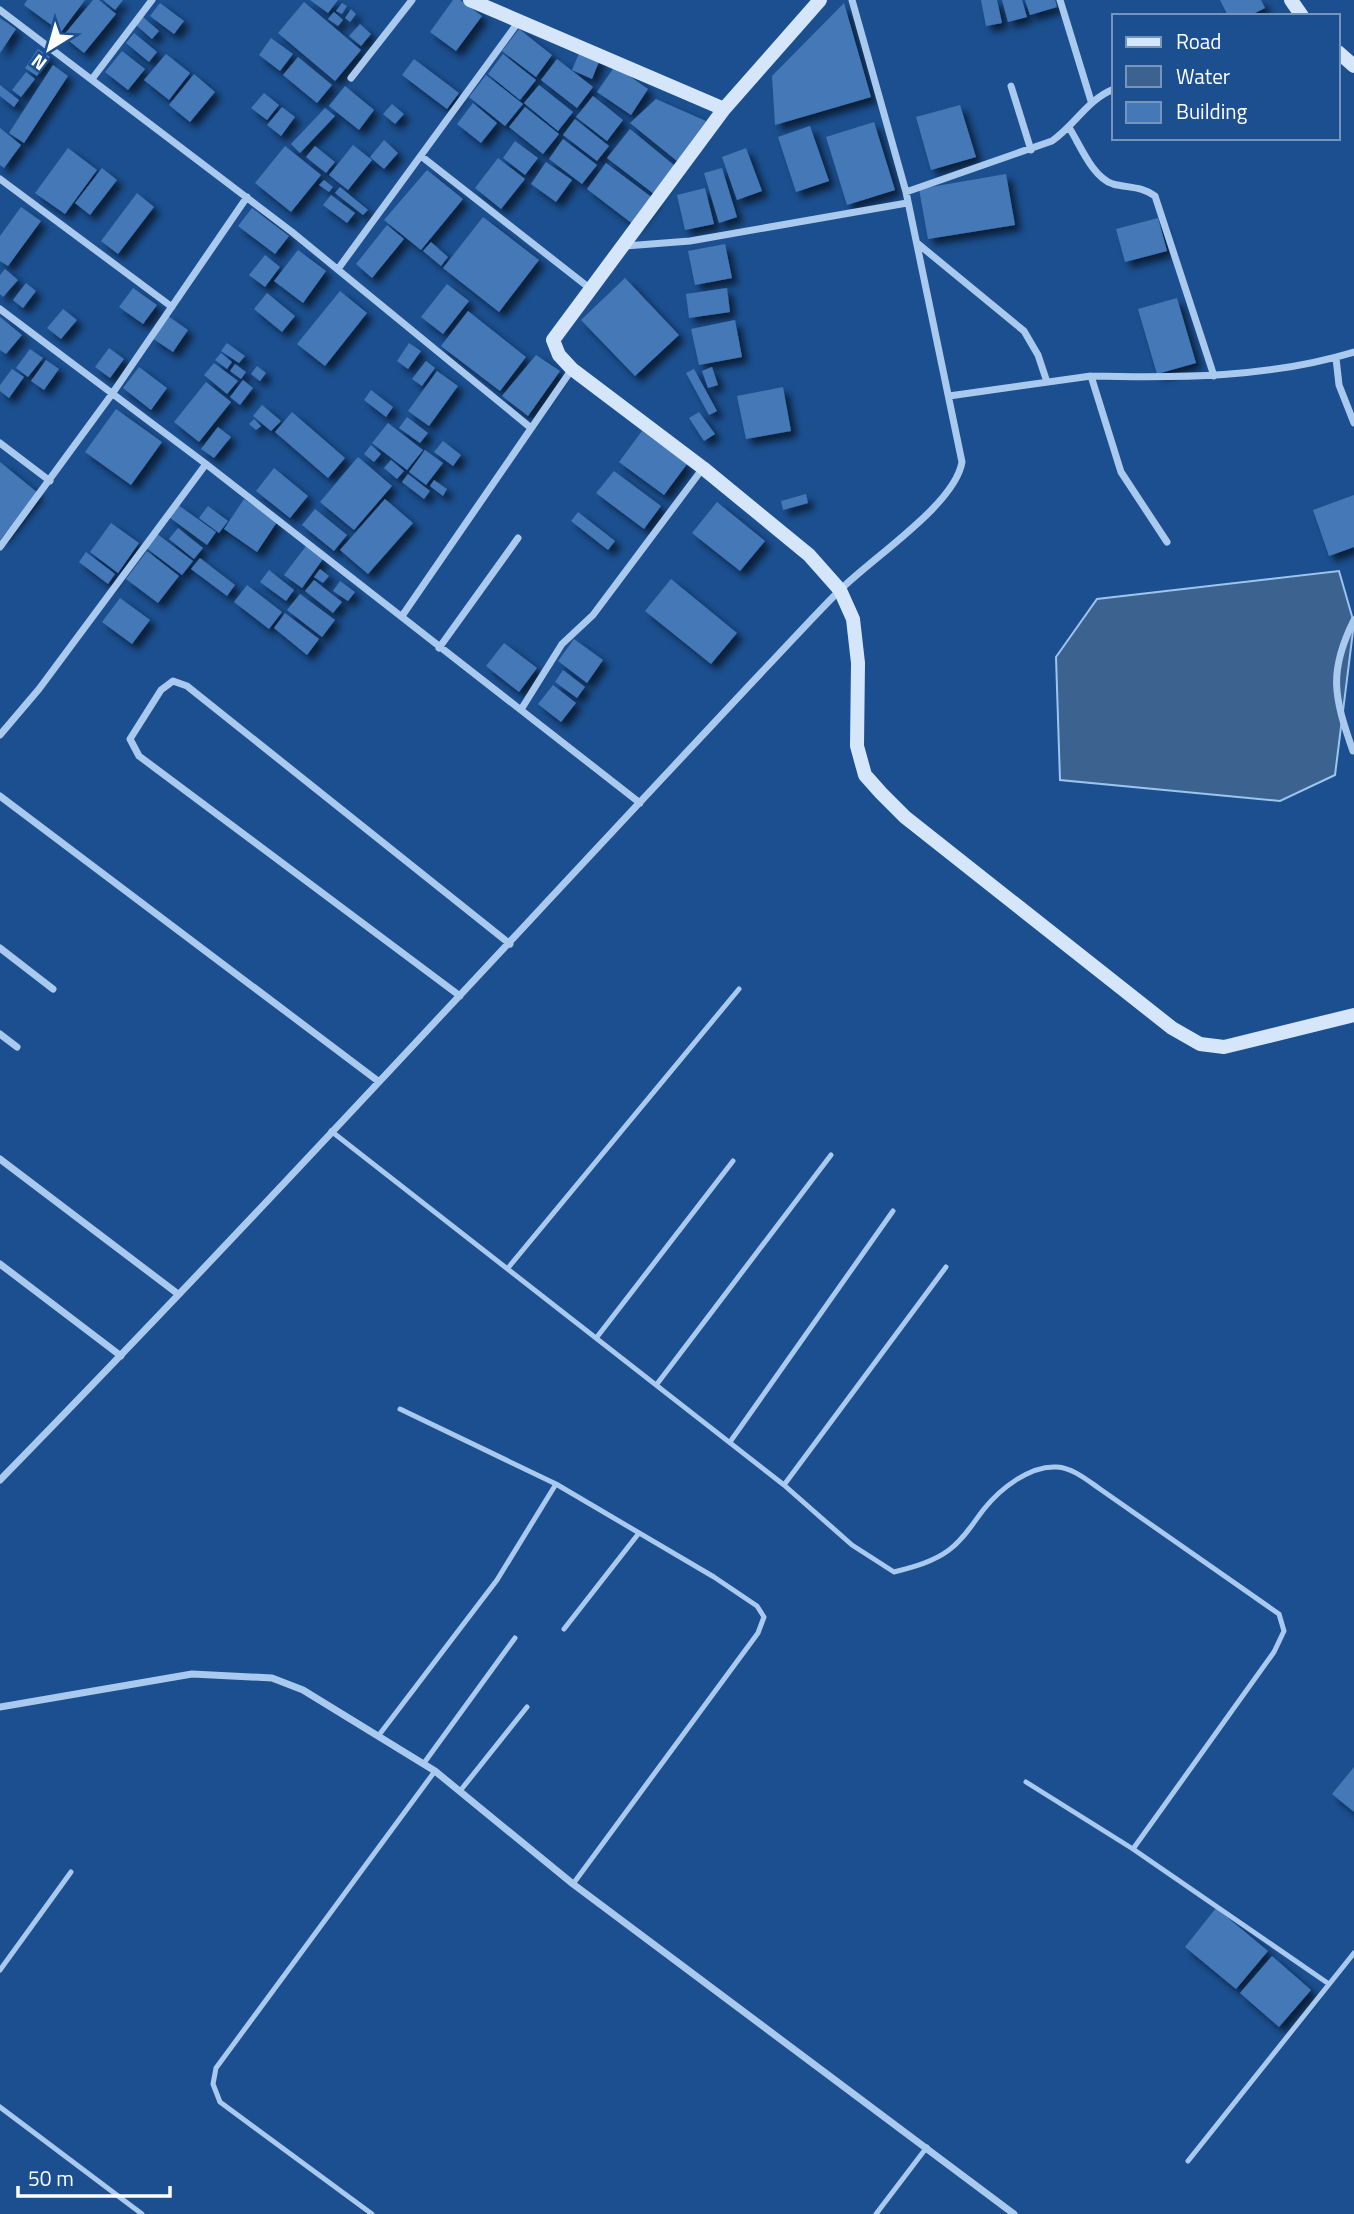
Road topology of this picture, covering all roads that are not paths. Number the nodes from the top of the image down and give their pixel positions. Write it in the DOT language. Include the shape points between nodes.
graph roads {
  1 [pos="152,0"];
  2 [pos="412,0"];
  3 [pos="470,0"];
  4 [pos="820,0"];
  5 [pos="852,0"];
  6 [pos="1060,0"];
  7 [pos="0,10"];
  8 [pos="521,19"];
  9 [pos="1340,54"];
  10 [pos="1354,66"];
  11 [pos="351,78"];
  12 [pos="92,79"];
  13 [pos="1011,86"];
  14 [pos="1112,90"];
  15 [pos="1091,101"];
  16 [pos="724,109"];
  17 [pos="1070,129"];
  18 [pos="1031,150"];
  19 [pos="421,156"];
  20 [pos="0,179"];
  21 [pos="906,192"];
  22 [pos="247,197"];
  23 [pos="907,203"];
  24 [pos="916,243"];
  25 [pos="625,246"];
  26 [pos="338,270"];
  27 [pos="592,291"];
  28 [pos="172,307"];
  29 [pos="0,310"];
  30 [pos="1354,352"];
  31 [pos="1336,358"];
  32 [pos="572,369"];
  33 [pos="1091,376"];
  34 [pos="1214,376"];
  35 [pos="1046,383"];
  36 [pos="112,394"];
  37 [pos="949,396"];
  38 [pos="1354,423"];
  39 [pos="531,428"];
  40 [pos="0,443"];
  41 [pos="206,464"];
  42 [pos="703,468"];
  43 [pos="50,481"];
  44 [pos="518,538"];
  45 [pos="1167,542"];
  46 [pos="0,547"];
  47 [pos="840,590"];
  48 [pos="402,616"];
  49 [pos="1354,620"];
  50 [pos="439,648"];
  51 [pos="522,708"];
  52 [pos="0,735"];
  53 [pos="1353,751"];
  54 [pos="0,796"];
  55 [pos="640,803"];
  56 [pos="510,944"];
  57 [pos="0,948"];
  58 [pos="53,989"];
  59 [pos="739,989"];
  60 [pos="460,996"];
  61 [pos="1354,1015"];
  62 [pos="0,1034"];
  63 [pos="16,1047"];
  64 [pos="379,1081"];
  65 [pos="331,1131"];
  66 [pos="831,1155"];
  67 [pos="0,1159"];
  68 [pos="733,1161"];
  69 [pos="894,1211"];
  70 [pos="0,1264"];
  71 [pos="946,1267"];
  72 [pos="508,1268"];
  73 [pos="178,1294"];
  74 [pos="597,1337"];
  75 [pos="121,1356"];
  76 [pos="657,1384"];
  77 [pos="400,1409"];
  78 [pos="730,1442"];
  79 [pos="0,1480"];
  80 [pos="556,1484"];
  81 [pos="784,1485"];
  82 [pos="639,1533"];
  83 [pos="564,1629"];
  84 [pos="515,1638"];
  85 [pos="0,1707"];
  86 [pos="527,1707"];
  87 [pos="379,1735"];
  88 [pos="424,1763"];
  89 [pos="435,1770"];
  90 [pos="1026,1782"];
  91 [pos="460,1791"];
  92 [pos="1133,1849"];
  93 [pos="71,1872"];
  94 [pos="573,1884"];
  95 [pos="1354,1953"];
  96 [pos="0,1969"];
  97 [pos="1329,1984"];
  98 [pos="0,2107"];
  99 [pos="927,2147"];
  100 [pos="1188,2161"];
  101 [pos="142,2214"];
  102 [pos="372,2214"];
  103 [pos="876,2214"];
  104 [pos="1014,2214"];
  1 -- 12 [label="street"];
  2 -- 11 [label="street"];
  3 -- 8 [label="street"];
  4 -- 16 [label="street"];
  5 -- 21 [label="street"];
  6 -- 15 [label="street"];
  7 -- 12 [label="street"];
  8 -- 16 [label="street"];
  8 -- 19 [label="street"];
  9 -- 10 [label="street"];
  12 -- 22 [label="street"];
  13 -- 18 [label="street"];
  14 -- 15 [label="street"];
  15 -- 17 [label="street"];
  16 -- 25 [label="street"];
  17 -- 18 [label="street"];
  17 -- 34 [label="street" via="1106,181 1146,189 1155,196"];
  18 -- 21 [label="street"];
  19 -- 26 [label="street"];
  19 -- 27 [label="street"];
  20 -- 28 [label="street"];
  21 -- 23 [label="street"];
  22 -- 26 [label="street"];
  22 -- 28 [label="street"];
  23 -- 24 [label="street"];
  23 -- 25 [label="street" via="690,241"];
  24 -- 35 [label="street" via="1024,331 1038,355"];
  24 -- 37 [label="street"];
  25 -- 27 [label="street"];
  26 -- 39 [label="street"];
  27 -- 32 [label="street" via="553,340"];
  28 -- 36 [label="street"];
  29 -- 36 [label="street"];
  30 -- 31 [label="street"];
  31 -- 34 [label="street"];
  31 -- 38 [label="street" via="1339,385"];
  32 -- 39 [label="street"];
  32 -- 42 [label="street"];
  33 -- 34 [label="street"];
  33 -- 35 [label="street"];
  33 -- 45 [label="street" via="1121,472"];
  35 -- 37 [label="street"];
  36 -- 41 [label="street"];
  36 -- 43 [label="street"];
  37 -- 47 [label="street" via="962,462 960,476 929,512"];
  39 -- 48 [label="street"];
  40 -- 43 [label="street"];
  41 -- 48 [label="street"];
  41 -- 52 [label="street"];
  42 -- 47 [label="street" via="809,555"];
  42 -- 51 [label="street" via="593,615 562,645"];
  43 -- 46 [label="street"];
  44 -- 50 [label="street"];
  47 -- 55 [label="street"];
  47 -- 61 [label="street" via="853,619 858,663 857,746 862,765 865,775 905,817 1172,1028 1200,1044 1224,1047"];
  48 -- 50 [label="street"];
  49 -- 53 [label="street" via="1335,668 1342,719"];
  50 -- 51 [label="street"];
  51 -- 55 [label="street"];
  54 -- 64 [label="street"];
  55 -- 56 [label="street"];
  56 -- 60 [label="street"];
  56 -- 60 [label="street" via="187,686 173,681 161,690 130,739 139,756"];
  57 -- 58 [label="street"];
  59 -- 72 [label="lane"];
  60 -- 64 [label="street"];
  62 -- 63 [label="street"];
  64 -- 65 [label="street"];
  65 -- 72 [label="lane"];
  65 -- 73 [label="street"];
  66 -- 76 [label="lane"];
  67 -- 73 [label="street"];
  68 -- 74 [label="lane"];
  69 -- 78 [label="lane"];
  70 -- 75 [label="street"];
  71 -- 81 [label="lane"];
  72 -- 74 [label="lane"];
  73 -- 75 [label="street"];
  74 -- 76 [label="lane"];
  75 -- 79 [label="street"];
  76 -- 78 [label="lane"];
  77 -- 80 [label="lane"];
  78 -- 81 [label="lane"];
  80 -- 82 [label="lane"];
  80 -- 87 [label="lane" via="497,1580"];
  81 -- 92 [label="lane" via="852,1545 894,1572 948,1551 1010,1484 1037,1469 1058,1467 1100,1489 1279,1614 1284,1631 1274,1652"];
  82 -- 83 [label="lane"];
  82 -- 94 [label="lane" via="714,1577 757,1606 764,1617 758,1633"];
  84 -- 88 [label="lane"];
  85 -- 87 [label="street" via="191,1674 272,1678 303,1689"];
  86 -- 91 [label="lane"];
  87 -- 88 [label="street"];
  88 -- 89 [label="street"];
  89 -- 91 [label="street"];
  89 -- 102 [label="lane" via="216,2068 213,2084 220,2102"];
  90 -- 92 [label="lane"];
  91 -- 94 [label="street"];
  92 -- 97 [label="lane"];
  93 -- 96 [label="lane"];
  94 -- 99 [label="street"];
  95 -- 97 [label="lane"];
  97 -- 100 [label="lane"];
  98 -- 101 [label="lane"];
  99 -- 103 [label="lane"];
  99 -- 104 [label="street"];
}
